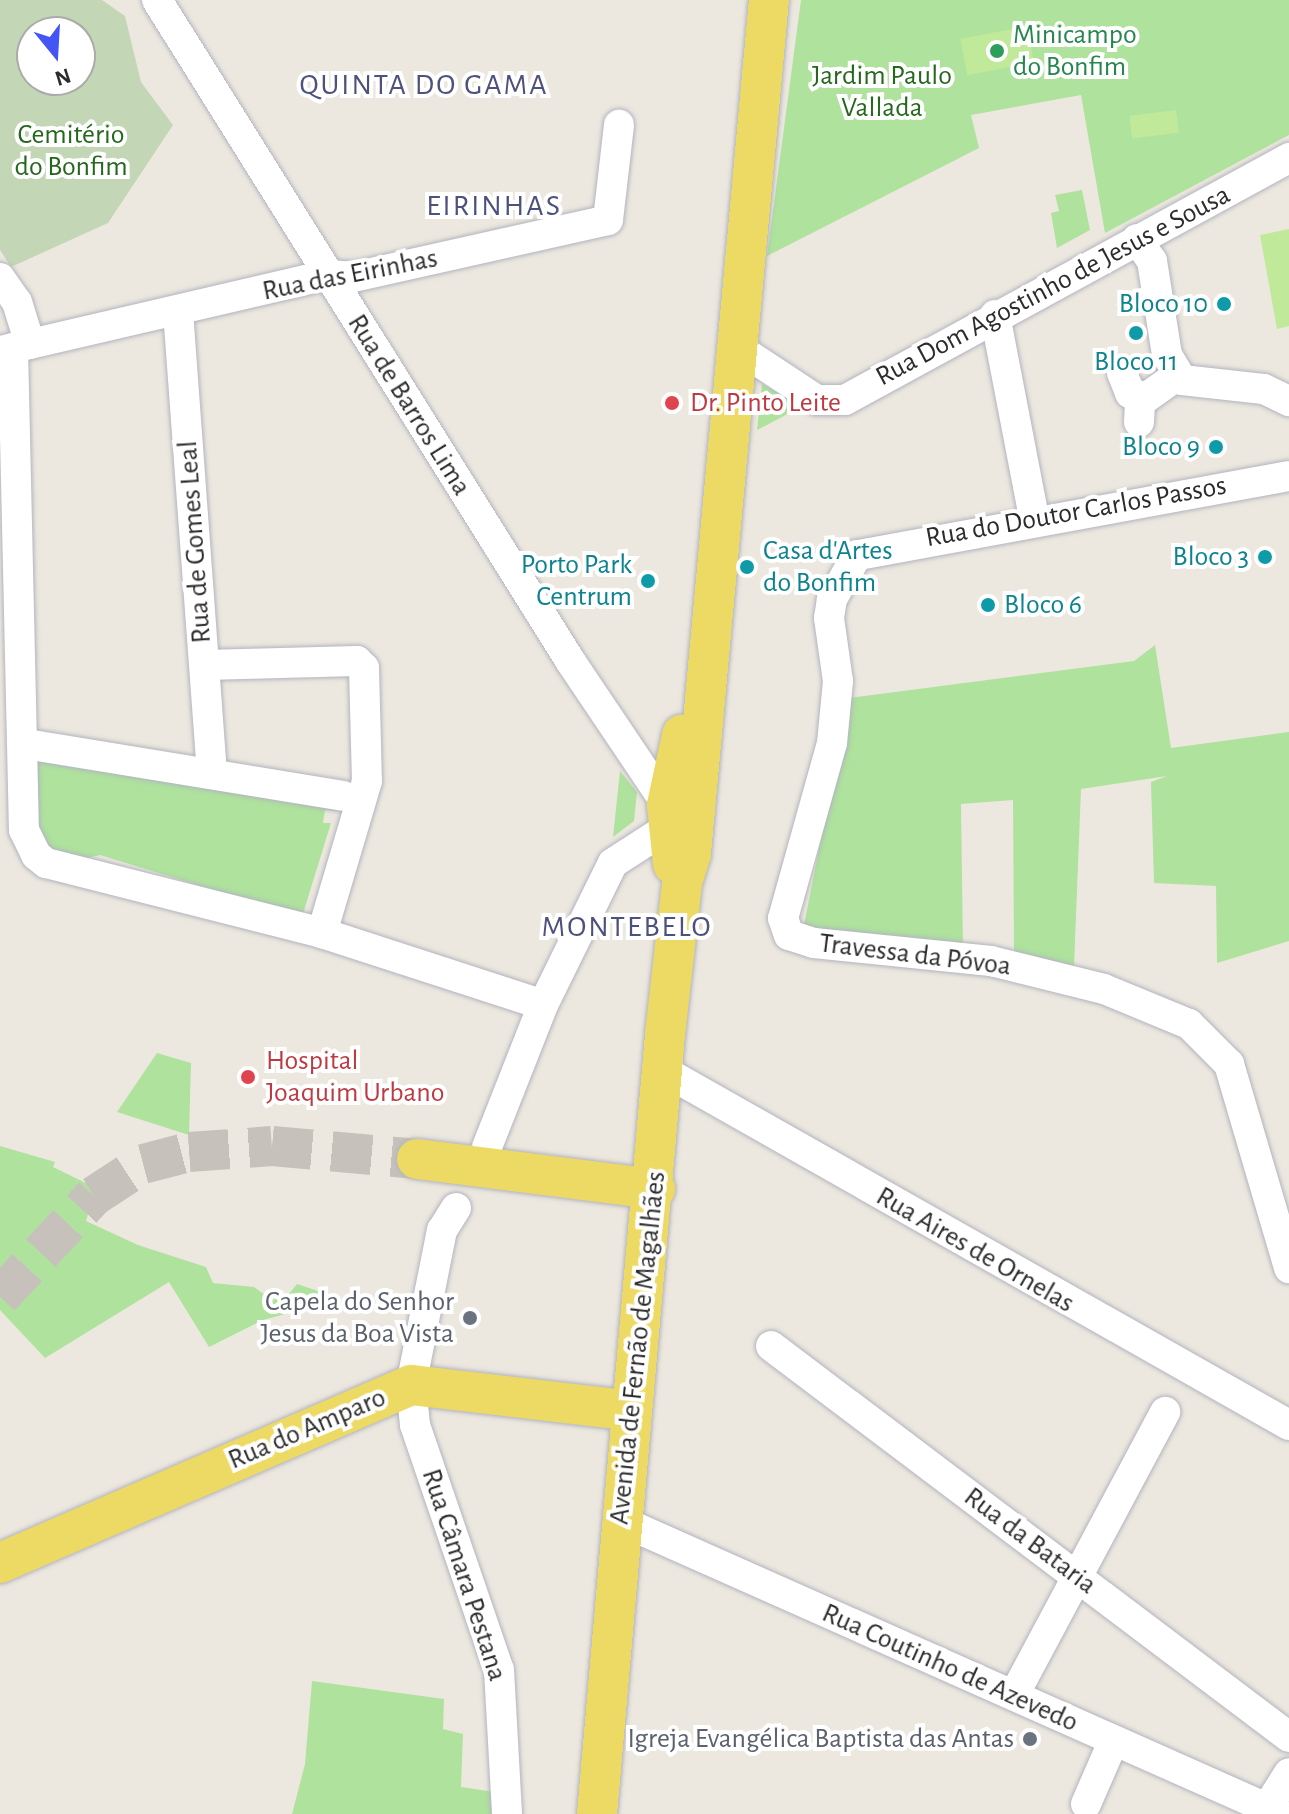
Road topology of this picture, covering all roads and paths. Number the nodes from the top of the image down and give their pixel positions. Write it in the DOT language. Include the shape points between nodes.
graph roads {
  1 [pos="157,0"];
  2 [pos="769,0"];
  3 [pos="619,125"];
  4 [pos="1289,158"];
  5 [pos="1137,239"];
  6 [pos="327,275"];
  7 [pos="0,278"];
  8 [pos="178,311"];
  9 [pos="995,315"];
  10 [pos="735,346"];
  11 [pos="15,348"];
  12 [pos="1122,373"];
  13 [pos="1178,375"];
  14 [pos="1289,401"];
  15 [pos="1289,476"];
  16 [pos="1034,518"];
  17 [pos="863,550"];
  18 [pos="205,665"];
  19 [pos="702,700"];
  20 [pos="26,744"];
  21 [pos="212,774"];
  22 [pos="343,796"];
  23 [pos="667,816"];
  24 [pos="682,883"];
  25 [pos="322,933"];
  26 [pos="543,1005"];
  27 [pos="664,1071"];
  28 [pos="490,1137"];
  29 [pos="417,1159"];
  30 [pos="1276,1176"];
  31 [pos="655,1189"];
  32 [pos="456,1208"];
  33 [pos="1289,1268"];
  34 [pos="771,1346"];
  35 [pos="411,1385"];
  36 [pos="1172,1401"];
  37 [pos="631,1411"];
  38 [pos="1289,1425"];
  39 [pos="621,1521"];
  40 [pos="0,1563"];
  41 [pos="1074,1574"];
  42 [pos="1014,1695"];
  43 [pos="1289,1737"];
  44 [pos="1113,1742"];
  45 [pos="1289,1773"];
  46 [pos="1086,1804"];
  47 [pos="1273,1811"];
  48 [pos="507,1814"];
  49 [pos="597,1814"];
  1 -- 6 [label="street, Rua de Barros Lima"];
  2 -- 10 [label="main road, Avenida de Fernão de Magalhães"];
  3 -- 6 [label="street, Rua das Eirinhas" via="608,220 353,277"];
  4 -- 5 [label="street, Rua Dom Agostinho de Jesus e Sousa"];
  5 -- 9 [label="street, Rua Dom Agostinho de Jesus e Sousa"];
  5 -- 13 [label="street" via="1152,261 1167,355"];
  6 -- 8 [label="street, Rua das Eirinhas"];
  6 -- 23 [label="street, Rua de Barros Lima"];
  7 -- 11 [label="street" via="17,302"];
  8 -- 11 [label="street, Rua das Eirinhas"];
  8 -- 18 [label="street, Rua de Gomes Leal"];
  9 -- 10 [label="street, Rua Dom Agostinho de Jesus e Sousa" via="831,403 817,400"];
  9 -- 16 [label="street"];
  10 -- 19 [label="main road, Avenida de Fernão de Magalhães"];
  11 -- 20 [label="street"];
  12 -- 13 [label="street" via="1141,409"];
  13 -- 14 [label="street" via="1188,383 1264,389"];
  15 -- 16 [label="street, Rua do Doutor Carlos Passos"];
  16 -- 17 [label="street, Rua do Doutor Carlos Passos"];
  17 -- 30 [label="street, Travessa da Póvoa" via="850,561 832,599 832,743 783,918 789,935 833,946 991,961 1104,989 1178,1017 1208,1038 1229,1064"];
  18 -- 21 [label="street, Rua de Gomes Leal"];
  18 -- 25 [label="street" via="357,661 364,668 367,781"];
  19 -- 23 [label="main road, Avenida de Fernão de Magalhães" via="674,756"];
  19 -- 24 [label="main road, Avenida de Fernão de Magalhães" via="691,853"];
  20 -- 21 [label="street"];
  20 -- 25 [label="street" via="24,830 46,863"];
  21 -- 22 [label="street"];
  23 -- 24 [label="main road, Avenida de Fernão de Magalhães" via="669,855"];
  23 -- 26 [label="street" via="613,863"];
  24 -- 27 [label="main road, Avenida de Fernão de Magalhães"];
  25 -- 26 [label="street"];
  26 -- 28 [label="street"];
  27 -- 31 [label="main road, Avenida de Fernão de Magalhães"];
  27 -- 36 [label="street, Rua Aires de Ornelas"];
  29 -- 31 [label="main road"];
  30 -- 33 [label="street"];
  31 -- 37 [label="main road, Avenida de Fernão de Magalhães"];
  32 -- 35 [label="street, Rua Câmara Pestana" via="442,1230"];
  34 -- 41 [label="street, Rua da Bataria"];
  35 -- 37 [label="main road, Rua do Amparo"];
  35 -- 40 [label="main road, Rua do Amparo"];
  35 -- 48 [label="street, Rua Câmara Pestana" via="415,1425 499,1670"];
  36 -- 38 [label="street, Rua Aires de Ornelas"];
  36 -- 41 [label="street"];
  37 -- 39 [label="main road, Avenida de Fernão de Magalhães"];
  39 -- 42 [label="street, Rua Coutinho de Azevedo"];
  39 -- 49 [label="main road, Avenida de Fernão de Magalhães"];
  41 -- 42 [label="street"];
  41 -- 43 [label="street, Rua da Bataria"];
  42 -- 44 [label="street, Rua Coutinho de Azevedo"];
  44 -- 46 [label="street"];
  44 -- 47 [label="street, Rua Coutinho de Azevedo"];
  45 -- 47 [label="street"];
}
